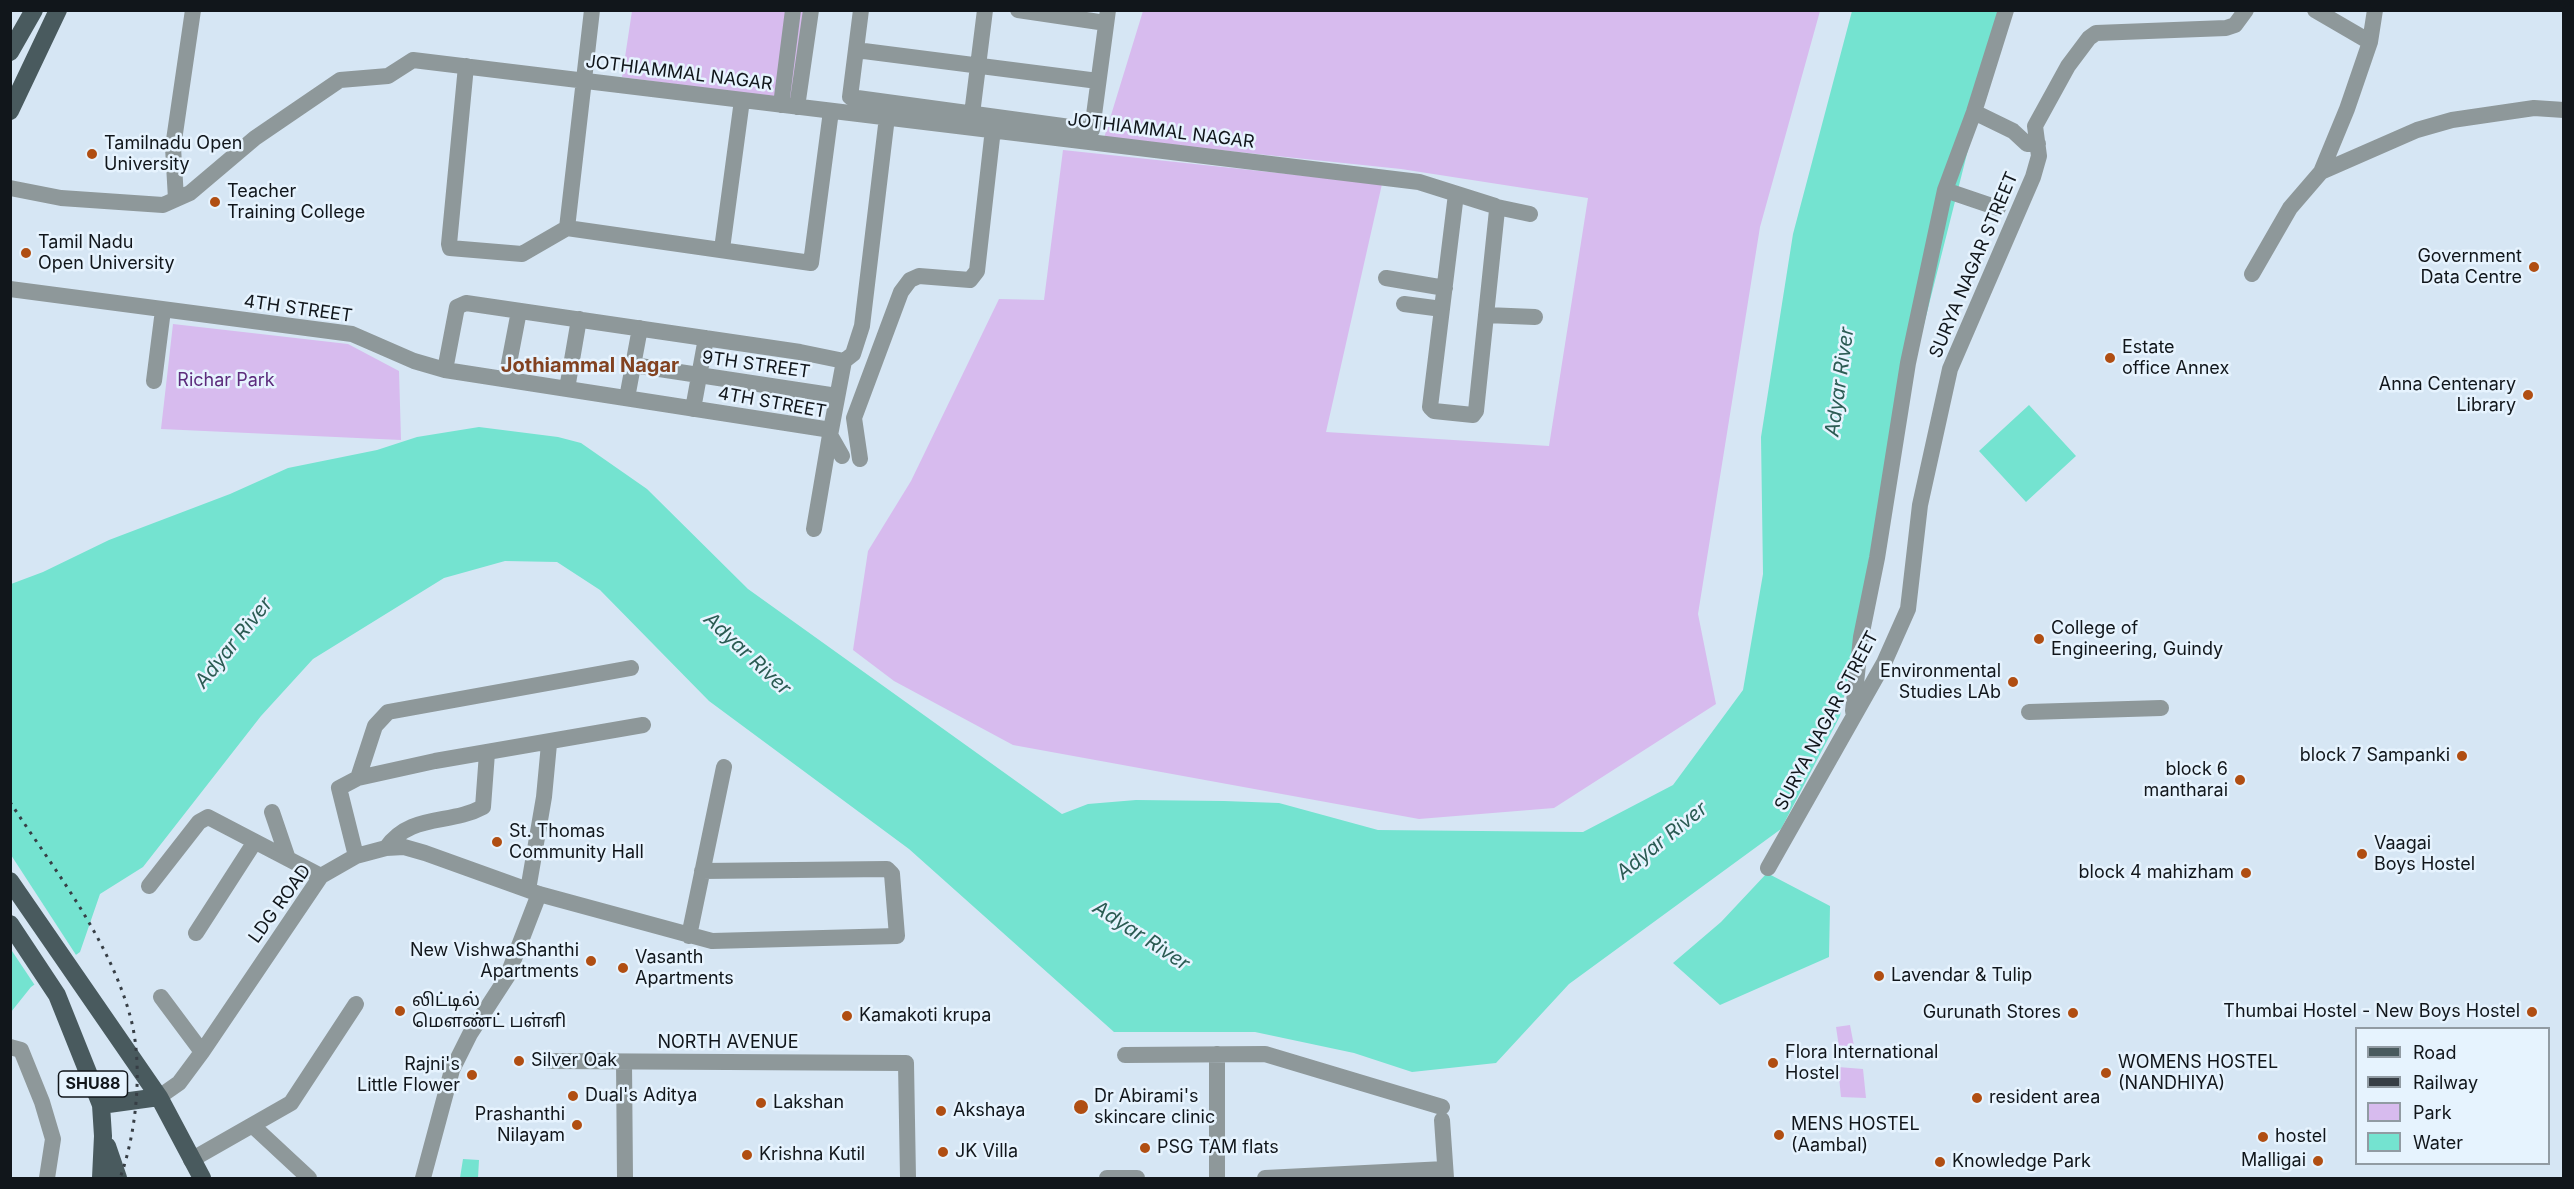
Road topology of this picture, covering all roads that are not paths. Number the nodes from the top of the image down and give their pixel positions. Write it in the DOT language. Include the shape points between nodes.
graph roads {
  1 [pos="34,10"];
  2 [pos="58,10"];
  3 [pos="193,10"];
  4 [pos="592,10"];
  5 [pos="794,10"];
  6 [pos="811,10"];
  7 [pos="861,10"];
  8 [pos="985,10"];
  9 [pos="1018,10"];
  10 [pos="2006,10"];
  11 [pos="2246,10"];
  12 [pos="2315,10"];
  13 [pos="2375,10"];
  14 [pos="1107,17"];
  15 [pos="2370,42"];
  16 [pos="856,50"];
  17 [pos="10,52"];
  18 [pos="466,66"];
  19 [pos="978,66"];
  20 [pos="585,81"];
  21 [pos="1098,81"];
  22 [pos="742,100"];
  23 [pos="789,106"];
  24 [pos="2564,110"];
  25 [pos="10,111"];
  26 [pos="831,111"];
  27 [pos="1974,112"];
  28 [pos="972,114"];
  29 [pos="887,117"];
  30 [pos="993,129"];
  31 [pos="2038,144"];
  32 [pos="2321,171"];
  33 [pos="10,189"];
  34 [pos="1945,190"];
  35 [pos="1456,194"];
  36 [pos="176,199"];
  37 [pos="1497,207"];
  38 [pos="1998,208"];
  39 [pos="1530,214"];
  40 [pos="567,228"];
  41 [pos="722,249"];
  42 [pos="2252,274"];
  43 [pos="1386,278"];
  44 [pos="1445,288"];
  45 [pos="10,290"];
  46 [pos="1404,304"];
  47 [pos="1442,309"];
  48 [pos="163,310"];
  49 [pos="519,310"];
  50 [pos="1486,315"];
  51 [pos="1535,317"];
  52 [pos="579,319"];
  53 [pos="640,328"];
  54 [pos="706,338"];
  55 [pos="844,361"];
  56 [pos="633,365"];
  57 [pos="446,370"];
  58 [pos="698,376"];
  59 [pos="506,378"];
  60 [pos="154,381"];
  61 [pos="567,388"];
  62 [pos="837,396"];
  63 [pos="627,398"];
  64 [pos="693,409"];
  65 [pos="830,433"];
  66 [pos="842,456"];
  67 [pos="860,459"];
  68 [pos="814,530"];
  69 [pos="631,668"];
  70 [pos="2161,708"];
  71 [pos="2029,712"];
  72 [pos="1852,719"];
  73 [pos="643,725"];
  74 [pos="549,744"];
  75 [pos="487,753"];
  76 [pos="724,767"];
  77 [pos="358,778"];
  78 [pos="272,812"];
  79 [pos="254,843"];
  80 [pos="386,848"];
  81 [pos="287,856"];
  82 [pos="356,856"];
  83 [pos="1768,868"];
  84 [pos="702,871"];
  85 [pos="321,876"];
  86 [pos="10,881"];
  87 [pos="148,886"];
  88 [pos="534,892"];
  89 [pos="10,924"];
  90 [pos="196,933"];
  91 [pos="689,936"];
  92 [pos="161,997"];
  93 [pos="356,1004"];
  94 [pos="10,1047"];
  95 [pos="202,1052"];
  96 [pos="1217,1054"];
  97 [pos="1125,1055"];
  98 [pos="549,1061"];
  99 [pos="624,1062"];
  100 [pos="159,1098"];
  101 [pos="101,1105"];
  102 [pos="254,1126"];
  103 [pos="104,1136"];
  104 [pos="191,1160"];
  105 [pos="1446,1174"];
  106 [pos="47,1179"];
  107 [pos="101,1179"];
  108 [pos="118,1179"];
  109 [pos="202,1179"];
  110 [pos="309,1179"];
  111 [pos="423,1179"];
  112 [pos="625,1179"];
  113 [pos="908,1179"];
  114 [pos="1107,1179"];
  115 [pos="1137,1179"];
  116 [pos="1217,1179"];
  117 [pos="1265,1179"];
  1 -- 17 [label="main road"];
  2 -- 25 [label="main road"];
  3 -- 36 [label="street" via="173,147"];
  4 -- 20 [label="street"];
  5 -- 23 [label="street"];
  6 -- 23 [label="street"];
  7 -- 16 [label="street"];
  8 -- 19 [label="street"];
  9 -- 14 [label="street"];
  10 -- 27 [label="street"];
  11 -- 31 [label="street, SURYA NAGAR STREET" via="2235,25 2226,28 2096,33 2057,83 2036,126"];
  12 -- 15 [label="street"];
  13 -- 15 [label="street"];
  14 -- 21 [label="street"];
  15 -- 32 [label="street"];
  16 -- 19 [label="street"];
  16 -- 28 [label="street" via="850,98"];
  18 -- 20 [label="street, JOTHIAMMAL NAGAR"];
  18 -- 36 [label="street, JOTHIAMMAL NAGAR" via="413,60 388,76 340,80 255,138 190,193"];
  18 -- 40 [label="street" via="450,248 522,254"];
  19 -- 21 [label="street"];
  19 -- 28 [label="street"];
  20 -- 22 [label="street, JOTHIAMMAL NAGAR"];
  20 -- 40 [label="street"];
  21 -- 28 [label="street" via="1092,130"];
  22 -- 23 [label="street, JOTHIAMMAL NAGAR"];
  22 -- 41 [label="street"];
  23 -- 26 [label="street, JOTHIAMMAL NAGAR"];
  24 -- 32 [label="street" via="2534,108 2452,120 2417,130"];
  26 -- 29 [label="street, JOTHIAMMAL NAGAR"];
  26 -- 41 [label="street" via="811,263"];
  27 -- 31 [label="street" via="2013,131 2027,144"];
  27 -- 34 [label="street"];
  29 -- 30 [label="street, JOTHIAMMAL NAGAR"];
  29 -- 55 [label="street" via="862,326 853,354"];
  30 -- 35 [label="street, JOTHIAMMAL NAGAR" via="1385,177"];
  30 -- 67 [label="street" via="975,276 970,280 919,276 901,292 854,418"];
  31 -- 72 [label="street, SURYA NAGAR STREET" via="2033,177 1950,369 1920,505 1908,609 1884,663"];
  32 -- 42 [label="street" via="2290,208"];
  33 -- 36 [label="street, JOTHIAMMAL NAGAR" via="125,204 163,205"];
  34 -- 38 [label="street"];
  34 -- 72 [label="street" via="1908,363 1861,637"];
  35 -- 37 [label="street, JOTHIAMMAL NAGAR"];
  35 -- 44 [label="street"];
  37 -- 39 [label="street, JOTHIAMMAL NAGAR"];
  37 -- 50 [label="street"];
  40 -- 41 [label="street"];
  43 -- 44 [label="street"];
  44 -- 47 [label="street"];
  45 -- 48 [label="street, 4TH STREET"];
  46 -- 47 [label="street"];
  47 -- 50 [label="street" via="1430,405 1434,411 1476,413"];
  48 -- 57 [label="street, 4TH STREET" via="352,334 427,366"];
  48 -- 60 [label="street"];
  49 -- 52 [label="street"];
  49 -- 57 [label="street" via="459,304"];
  49 -- 59 [label="street"];
  50 -- 51 [label="street"];
  52 -- 53 [label="street"];
  52 -- 61 [label="street"];
  53 -- 54 [label="street"];
  53 -- 56 [label="street"];
  54 -- 55 [label="street"];
  54 -- 58 [label="street"];
  55 -- 62 [label="street"];
  56 -- 58 [label="street, 9TH STREET"];
  56 -- 63 [label="street"];
  57 -- 59 [label="street, 4TH STREET"];
  58 -- 62 [label="street, 9TH STREET"];
  58 -- 64 [label="street"];
  59 -- 61 [label="street, 4TH STREET"];
  61 -- 63 [label="street, 4TH STREET"];
  62 -- 65 [label="street"];
  63 -- 64 [label="street, 4TH STREET"];
  64 -- 65 [label="street, 4TH STREET"];
  65 -- 66 [label="street, 4TH STREET"];
  65 -- 68 [label="street"];
  69 -- 77 [label="street" via="388,712 375,726"];
  70 -- 71 [label="street"];
  72 -- 83 [label="street, SURYA NAGAR STREET"];
  73 -- 74 [label="street"];
  74 -- 75 [label="street"];
  74 -- 88 [label="street"];
  75 -- 77 [label="street"];
  75 -- 80 [label="street" via="483,807 411,825 393,837"];
  76 -- 84 [label="street"];
  77 -- 82 [label="street" via="339,788"];
  78 -- 81 [label="street"];
  79 -- 81 [label="street"];
  79 -- 87 [label="street" via="212,817 205,818"];
  79 -- 90 [label="street"];
  80 -- 82 [label="street, LDG ROAD"];
  80 -- 88 [label="street, LDG ROAD" via="425,852"];
  81 -- 85 [label="street"];
  82 -- 85 [label="street, LDG ROAD"];
  84 -- 91 [label="street"];
  84 -- 91 [label="street, LDG ROAD" via="887,869 892,874 897,936 712,941"];
  85 -- 95 [label="street, LDG ROAD"];
  86 -- 100 [label="main road, SHU88"];
  88 -- 91 [label="street, LDG ROAD"];
  88 -- 111 [label="street" via="507,977 452,1070"];
  89 -- 101 [label="main road, SHU88" via="57,994"];
  92 -- 95 [label="street"];
  93 -- 102 [label="street" via="291,1103"];
  94 -- 106 [label="street" via="21,1050 53,1139"];
  95 -- 100 [label="street, LDG ROAD" via="179,1083"];
  96 -- 97 [label="street"];
  96 -- 105 [label="street" via="1265,1054 1442,1114"];
  96 -- 116 [label="street"];
  98 -- 99 [label="street, NORTH AVENUE"];
  99 -- 112 [label="street"];
  99 -- 113 [label="street, NORTH AVENUE" via="906,1063"];
  100 -- 101 [label="main road, SHU88"];
  100 -- 104 [label="main road"];
  101 -- 103 [label="main road, SHU88"];
  102 -- 104 [label="street"];
  102 -- 110 [label="street"];
  103 -- 107 [label="main road, SHU88"];
  103 -- 108 [label="main road"];
  104 -- 109 [label="main road"];
  105 -- 117 [label="street"];
  114 -- 115 [label="street"];
}
